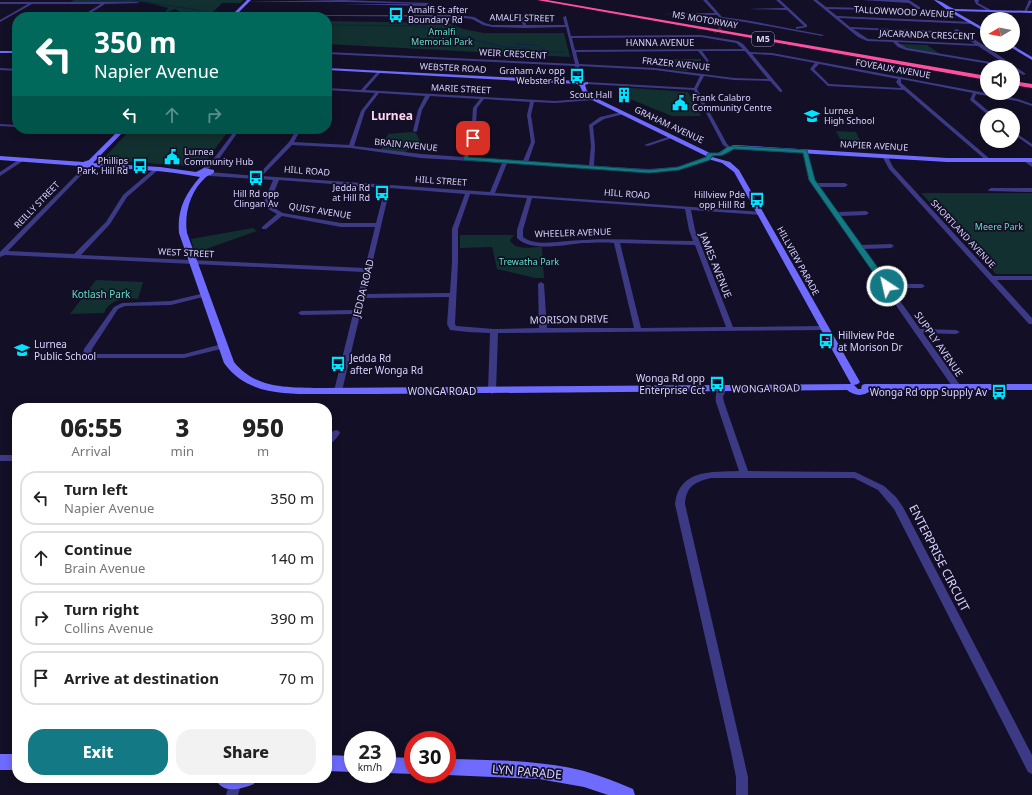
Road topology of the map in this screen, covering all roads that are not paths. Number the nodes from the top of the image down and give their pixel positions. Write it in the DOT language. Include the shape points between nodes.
graph roads {
  1 [pos="539,0"];
  2 [pos="550,0"];
  3 [pos="705,0"];
  4 [pos="778,0"];
  5 [pos="815,0"];
  6 [pos="864,0"];
  7 [pos="877,0"];
  8 [pos="936,0"];
  9 [pos="977,0"];
  10 [pos="248,1"];
  11 [pos="909,1"];
  12 [pos="1031,1"];
  13 [pos="342,2"];
  14 [pos="0,3"];
  15 [pos="32,3"];
  16 [pos="103,3"];
  17 [pos="137,3"];
  18 [pos="825,8"];
  19 [pos="750,9"];
  20 [pos="788,9"];
  21 [pos="989,10"];
  22 [pos="953,11"];
  23 [pos="16,12"];
  24 [pos="90,12"];
  25 [pos="237,12"];
  26 [pos="1026,12"];
  27 [pos="1032,12"];
  28 [pos="12,14"];
  29 [pos="334,14"];
  30 [pos="511,14"];
  31 [pos="664,14"];
  32 [pos="717,14"];
  33 [pos="332,17"];
  34 [pos="565,17"];
  35 [pos="836,17"];
  36 [pos="724,19"];
  37 [pos="0,21"];
  38 [pos="942,21"];
  39 [pos="972,23"];
  40 [pos="568,26"];
  41 [pos="806,26"];
  42 [pos="525,27"];
  43 [pos="723,27"];
  44 [pos="790,28"];
  45 [pos="850,28"];
  46 [pos="980,28"];
  47 [pos="816,33"];
  48 [pos="961,33"];
  49 [pos="699,36"];
  50 [pos="822,36"];
  51 [pos="570,37"];
  52 [pos="716,38"];
  53 [pos="894,42"];
  54 [pos="980,44"];
  55 [pos="980,45"];
  56 [pos="573,51"];
  57 [pos="700,51"];
  58 [pos="0,52"];
  59 [pos="12,52"];
  60 [pos="748,52"];
  61 [pos="992,52"];
  62 [pos="1020,52"];
  63 [pos="332,53"];
  64 [pos="1032,59"];
  65 [pos="707,60"];
  66 [pos="1004,60"];
  67 [pos="980,62"];
  68 [pos="818,63"];
  69 [pos="577,65"];
  70 [pos="0,69"];
  71 [pos="332,69"];
  72 [pos="12,70"];
  73 [pos="1020,71"];
  74 [pos="380,72"];
  75 [pos="1024,74"];
  76 [pos="703,75"];
  77 [pos="980,76"];
  78 [pos="980,76"];
  79 [pos="900,78"];
  80 [pos="772,80"];
  81 [pos="582,83"];
  82 [pos="1020,83"];
  83 [pos="1032,85"];
  84 [pos="332,89"];
  85 [pos="695,89"];
  86 [pos="904,89"];
  87 [pos="362,91"];
  88 [pos="781,91"];
  89 [pos="378,92"];
  90 [pos="976,92"];
  91 [pos="428,95"];
  92 [pos="483,98"];
  93 [pos="594,99"];
  94 [pos="532,101"];
  95 [pos="1032,105"];
  96 [pos="982,108"];
  97 [pos="622,113"];
  98 [pos="0,125"];
  99 [pos="11,125"];
  100 [pos="415,131"];
  101 [pos="118,134"];
  102 [pos="234,134"];
  103 [pos="296,134"];
  104 [pos="673,137"];
  105 [pos="1020,137"];
  106 [pos="291,143"];
  107 [pos="646,145"];
  108 [pos="1032,146"];
  109 [pos="351,147"];
  110 [pos="729,148"];
  111 [pos="806,151"];
  112 [pos="714,156"];
  113 [pos="885,156"];
  114 [pos="0,158"];
  115 [pos="22,159"];
  116 [pos="465,159"];
  117 [pos="988,160"];
  118 [pos="1029,160"];
  119 [pos="505,162"];
  120 [pos="525,163"];
  121 [pos="89,164"];
  122 [pos="1032,165"];
  123 [pos="591,168"];
  124 [pos="156,169"];
  125 [pos="205,172"];
  126 [pos="0,174"];
  127 [pos="259,176"];
  128 [pos="277,178"];
  129 [pos="816,185"];
  130 [pos="845,185"];
  131 [pos="388,186"];
  132 [pos="991,190"];
  133 [pos="1032,190"];
  134 [pos="468,192"];
  135 [pos="492,194"];
  136 [pos="530,196"];
  137 [pos="688,208"];
  138 [pos="761,213"];
  139 [pos="866,213"];
  140 [pos="281,214"];
  141 [pos="836,214"];
  142 [pos="379,226"];
  143 [pos="264,228"];
  144 [pos="616,240"];
  145 [pos="696,243"];
  146 [pos="891,246"];
  147 [pos="859,247"];
  148 [pos="1,254"];
  149 [pos="75,257"];
  150 [pos="193,262"];
  151 [pos="368,270"];
  152 [pos="991,278"];
  153 [pos="1032,278"];
  154 [pos="541,284"];
  155 [pos="887,286"];
  156 [pos="922,286"];
  157 [pos="205,295"];
  158 [pos="452,295"];
  159 [pos="362,296"];
  160 [pos="358,312"];
  161 [pos="301,313"];
  162 [pos="1032,322"];
  163 [pos="730,328"];
  164 [pos="825,328"];
  165 [pos="638,329"];
  166 [pos="543,330"];
  167 [pos="494,331"];
  168 [pos="918,331"];
  169 [pos="956,332"];
  170 [pos="222,346"];
  171 [pos="852,384"];
  172 [pos="1032,386"];
  173 [pos="957,387"];
  174 [pos="722,389"];
  175 [pos="338,391"];
  176 [pos="492,391"];
  177 [pos="336,433"];
  178 [pos="332,437"];
  179 [pos="0,458"];
  180 [pos="12,458"];
  181 [pos="744,474"];
  182 [pos="0,762"];
  183 [pos="12,762"];
  184 [pos="332,763"];
  185 [pos="344,764"];
  186 [pos="456,767"];
  187 [pos="1032,768"];
  188 [pos="627,795"];
  189 [pos="742,795"];
  1 -- 77 [label="highway, M5 MOTORWAY / M5"];
  2 -- 78 [label="highway, M5 MOTORWAY / M5"];
  3 -- 32 [label="street"];
  4 -- 20 [label="street"];
  5 -- 18 [label="street, JACARANDA CRESCENT"];
  6 -- 7 [label="street"];
  7 -- 11 [label="street"];
  8 -- 22 [label="street"];
  9 -- 21 [label="street" via="977,3"];
  10 -- 13 [label="street"];
  10 -- 25 [label="street"];
  11 -- 18 [label="street" via="920,10"];
  12 -- 26 [label="street"];
  13 -- 13 [label="street" via="427,3 426,5"];
  13 -- 29 [label="street"];
  14 -- 15 [label="street"];
  15 -- 16 [label="street"];
  15 -- 23 [label="street"];
  16 -- 17 [label="street"];
  16 -- 24 [label="street"];
  18 -- 35 [label="street, JACARANDA CRESCENT"];
  19 -- 20 [label="street"];
  20 -- 41 [label="street"];
  21 -- 22 [label="street"];
  21 -- 26 [label="street"];
  22 -- 39 [label="street"];
  26 -- 27 [label="street"];
  28 -- 37 [label="street"];
  29 -- 33 [label="street"];
  29 -- 42 [label="street, AMALFI STREET" via="460,16 492,26"];
  30 -- 42 [label="street" via="523,19"];
  31 -- 32 [label="street"];
  32 -- 36 [label="street"];
  34 -- 40 [label="street, GRAHAM AVENUE"];
  35 -- 38 [label="street, TALLOWWOOD AVENUE"];
  35 -- 45 [label="street, JACARANDA CRESCENT"];
  36 -- 43 [label="street"];
  36 -- 44 [label="street"];
  38 -- 39 [label="street, TALLOWWOOD AVENUE"];
  38 -- 48 [label="street"];
  39 -- 46 [label="street"];
  40 -- 42 [label="street, AMALFI STREET"];
  40 -- 51 [label="street, GRAHAM AVENUE"];
  41 -- 44 [label="street"];
  41 -- 47 [label="street"];
  44 -- 47 [label="street"];
  45 -- 48 [label="street"];
  45 -- 53 [label="street, JACARANDA CRESCENT" via="870,42"];
  47 -- 50 [label="street"];
  48 -- 54 [label="street"];
  49 -- 51 [label="street"];
  49 -- 52 [label="street"];
  49 -- 52 [label="street" via="712,33"];
  51 -- 56 [label="street, GRAHAM AVENUE"];
  52 -- 60 [label="street" via="740,43"];
  53 -- 55 [label="street, JACARANDA CRESCENT"];
  53 -- 67 [label="street" via="906,49"];
  56 -- 57 [label="street, HANNA AVENUE"];
  56 -- 69 [label="street, GRAHAM AVENUE"];
  57 -- 60 [label="street, HANNA AVENUE"];
  57 -- 65 [label="street"];
  58 -- 59 [label="street"];
  60 -- 68 [label="street, FOVEAUX AVENUE"];
  60 -- 80 [label="street"];
  61 -- 66 [label="street"];
  62 -- 64 [label="street"];
  63 -- 69 [label="street, WEIR CRESCENT"];
  68 -- 79 [label="street, FOVEAUX AVENUE"];
  68 -- 86 [label="street" via="812,69 828,86"];
  69 -- 76 [label="street, FRAZER AVENUE" via="655,69"];
  69 -- 81 [label="street, GRAHAM AVENUE"];
  70 -- 72 [label="street"];
  71 -- 74 [label="street, WEBSTER ROAD"];
  73 -- 75 [label="street"];
  74 -- 81 [label="street, WEBSTER ROAD"];
  74 -- 87 [label="street"];
  76 -- 80 [label="street, FRAZER AVENUE"];
  76 -- 85 [label="street"];
  79 -- 86 [label="street" via="898,83"];
  79 -- 90 [label="street, FOVEAUX AVENUE"];
  80 -- 88 [label="street"];
  81 -- 85 [label="street, WEBSTER ROAD"];
  81 -- 93 [label="street, GRAHAM AVENUE" via="585,92"];
  82 -- 83 [label="highway"];
  84 -- 87 [label="street, MARIE STREET"];
  85 -- 110 [label="street"];
  86 -- 117 [label="street"];
  87 -- 89 [label="street, MARIE STREET"];
  89 -- 91 [label="street, MARIE STREET"];
  89 -- 109 [label="street" via="363,111"];
  90 -- 95 [label="street, FOVEAUX AVENUE"];
  90 -- 96 [label="street" via="972,99"];
  91 -- 92 [label="street, MARIE STREET"];
  91 -- 100 [label="street" via="420,110"];
  92 -- 94 [label="street, MARIE STREET"];
  92 -- 116 [label="street" via="475,108 473,138"];
  93 -- 94 [label="street, MARIE STREET" via="565,103"];
  93 -- 97 [label="street, GRAHAM AVENUE"];
  94 -- 120 [label="street" via="529,115 533,142"];
  97 -- 104 [label="street, GRAHAM AVENUE"];
  97 -- 123 [label="street" via="602,118 591,125"];
  98 -- 99 [label="street"];
  101 -- 121 [label="street, REILLY STREET"];
  102 -- 125 [label="street, WONGA ROAD"];
  103 -- 106 [label="street"];
  104 -- 107 [label="street"];
  104 -- 112 [label="street, GRAHAM AVENUE"];
  105 -- 108 [label="street"];
  106 -- 109 [label="street, BRAIN AVENUE"];
  106 -- 127 [label="street"];
  109 -- 116 [label="street, BRAIN AVENUE"];
  110 -- 111 [label="street, NAPIER AVENUE"];
  110 -- 112 [label="street"];
  111 -- 113 [label="street, NAPIER AVENUE"];
  111 -- 129 [label="street, SUPPLY AVENUE" via="810,174"];
  112 -- 123 [label="street, BRAIN AVENUE" via="667,170"];
  112 -- 138 [label="street, HILLVIEW PARADE" via="730,164 737,171"];
  113 -- 117 [label="street, NAPIER AVENUE"];
  113 -- 152 [label="street, SHORTLAND AVENUE" via="894,172"];
  114 -- 115 [label="street, HILL ROAD"];
  115 -- 121 [label="street, HILL ROAD"];
  115 -- 126 [label="street"];
  116 -- 119 [label="street, BRAIN AVENUE"];
  117 -- 118 [label="street, NAPIER AVENUE"];
  118 -- 122 [label="street"];
  119 -- 120 [label="street, BRAIN AVENUE"];
  119 -- 135 [label="street"];
  120 -- 123 [label="street, BRAIN AVENUE"];
  121 -- 124 [label="street, HILL ROAD"];
  121 -- 148 [label="street, REILLY STREET"];
  124 -- 125 [label="street, HILL ROAD"];
  124 -- 149 [label="street" via="125,196 108,223"];
  125 -- 127 [label="street, HILL ROAD"];
  125 -- 150 [label="street, WONGA ROAD" via="186,201 181,221"];
  127 -- 128 [label="street, HILL ROAD"];
  128 -- 131 [label="street, HILL ROAD"];
  128 -- 140 [label="street, QUIST AVENUE" via="267,202 270,208"];
  129 -- 130 [label="street"];
  129 -- 141 [label="street, SUPPLY AVENUE"];
  131 -- 134 [label="street, HILL STREET"];
  131 -- 142 [label="street, JEDDA ROAD"];
  132 -- 133 [label="street"];
  134 -- 135 [label="street, HILL STREET"];
  134 -- 158 [label="street, MORISON DRIVE" via="455,229"];
  135 -- 136 [label="street, HILL ROAD"];
  136 -- 137 [label="street, HILL ROAD"];
  136 -- 144 [label="street, WHEELER AVENUE" via="520,230 521,241 550,244"];
  137 -- 138 [label="street, HILL ROAD"];
  137 -- 145 [label="street, JAMES AVENUE" via="689,223"];
  138 -- 164 [label="street, HILLVIEW PARADE"];
  139 -- 141 [label="street"];
  140 -- 142 [label="street, QUIST AVENUE" via="341,225"];
  140 -- 143 [label="street"];
  141 -- 147 [label="street, SUPPLY AVENUE"];
  142 -- 151 [label="street, JEDDA ROAD"];
  144 -- 145 [label="street, WHEELER AVENUE" via="666,244"];
  144 -- 165 [label="street"];
  145 -- 163 [label="street, JAMES AVENUE"];
  146 -- 147 [label="street"];
  147 -- 155 [label="street, SUPPLY AVENUE"];
  148 -- 149 [label="street, WEST STREET"];
  149 -- 150 [label="street, WEST STREET"];
  150 -- 151 [label="street, WEST STREET"];
  150 -- 157 [label="street, WONGA ROAD"];
  151 -- 159 [label="street, JEDDA ROAD"];
  152 -- 153 [label="street"];
  152 -- 162 [label="street, SHORTLAND AVENUE"];
  154 -- 166 [label="street"];
  155 -- 156 [label="street"];
  155 -- 168 [label="street, SUPPLY AVENUE"];
  157 -- 170 [label="street, WONGA ROAD"];
  157 -- 170 [label="street" via="171,303 124,304 116,308 88,348 87,354 184,356"];
  158 -- 159 [label="street"];
  158 -- 167 [label="street, MORISON DRIVE" via="453,328"];
  159 -- 160 [label="street, JEDDA ROAD"];
  160 -- 161 [label="street"];
  160 -- 175 [label="street, JEDDA ROAD"];
  163 -- 164 [label="street, MORISON DRIVE"];
  163 -- 165 [label="street, MORISON DRIVE"];
  164 -- 171 [label="street, HILLVIEW PARADE"];
  165 -- 166 [label="street, MORISON DRIVE"];
  166 -- 167 [label="street, MORISON DRIVE"];
  167 -- 176 [label="street"];
  168 -- 169 [label="street"];
  168 -- 173 [label="street, SUPPLY AVENUE"];
  170 -- 175 [label="street, WONGA ROAD" via="235,371 257,384 275,389"];
  171 -- 173 [label="street, WONGA ROAD" via="852,390 860,392 866,390 865,387"];
  171 -- 174 [label="street, WONGA ROAD"];
  172 -- 173 [label="street"];
  174 -- 176 [label="street, WONGA ROAD"];
  174 -- 181 [label="street" via="720,402"];
  175 -- 176 [label="street, WONGA ROAD"];
  177 -- 178 [label="street"];
  179 -- 180 [label="street"];
  181 -- 187 [label="street, ENTERPRISE CIRCUIT" via="849,474 873,483 888,494 901,514"];
  181 -- 189 [label="street, ENTERPRISE CIRCUIT" via="711,475 694,479 683,488 680,500 737,752 742,777"];
  182 -- 183 [label="street"];
  184 -- 185 [label="street"];
  186 -- 188 [label="street, LYN PARADE" via="540,771 567,775 596,782"];
}
